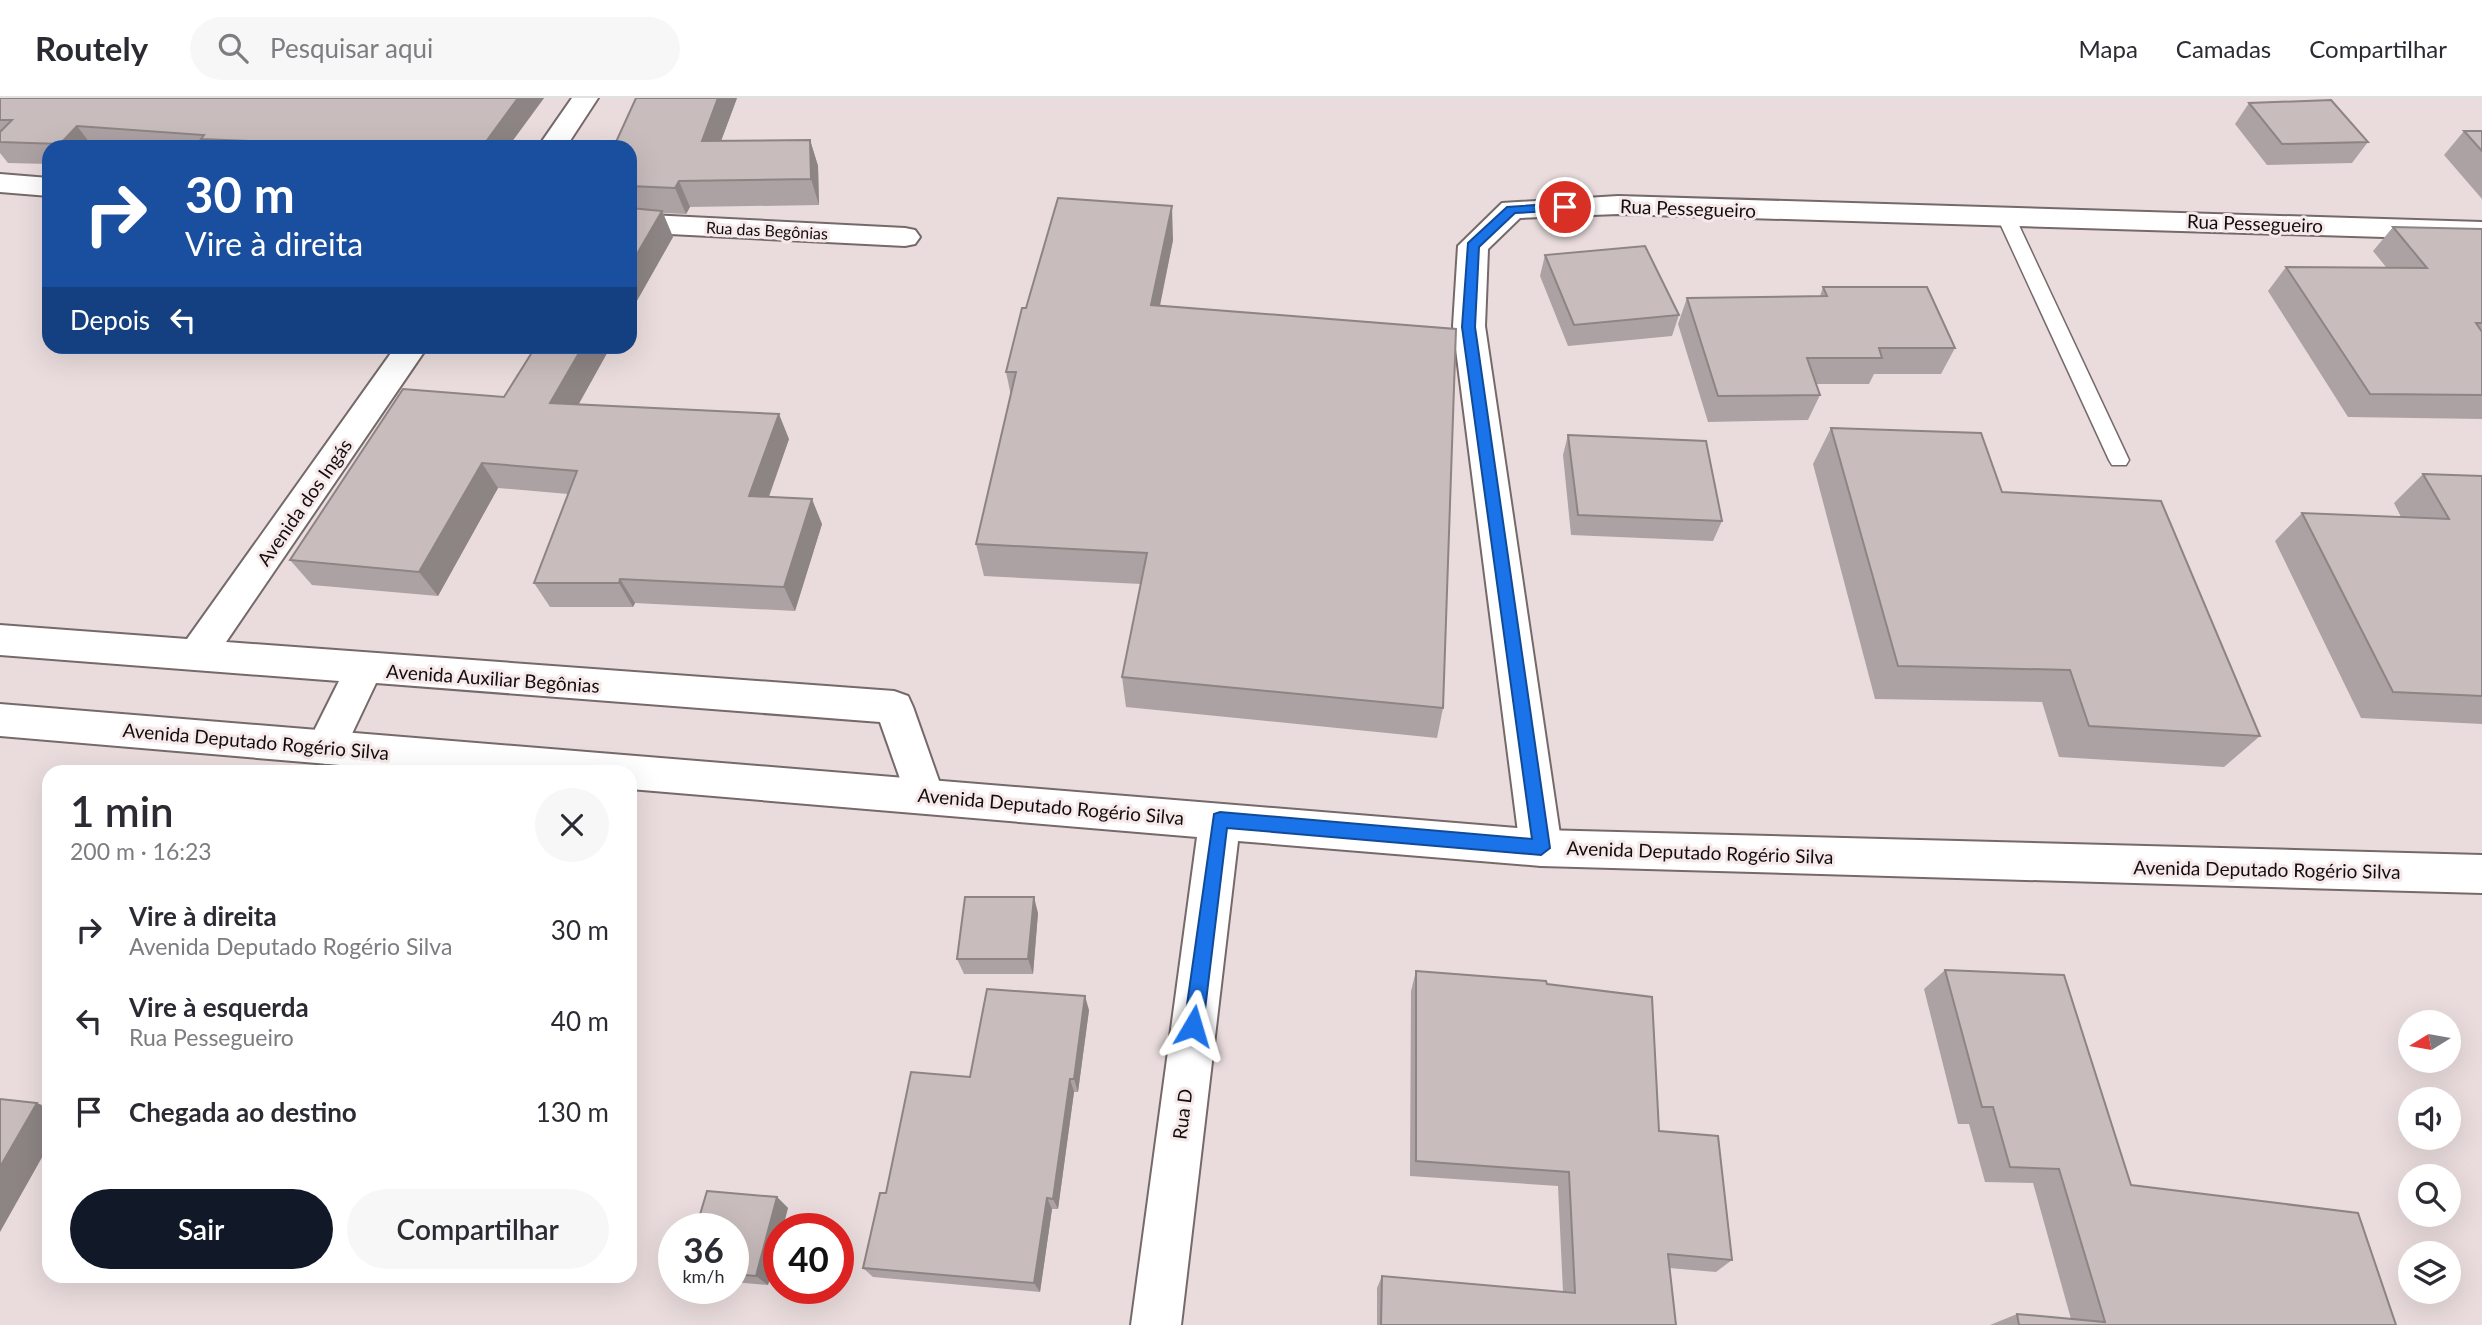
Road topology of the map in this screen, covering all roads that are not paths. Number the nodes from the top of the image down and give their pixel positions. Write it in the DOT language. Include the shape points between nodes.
graph roads {
  1 [pos="585,98"];
  2 [pos="557,140"];
  3 [pos="0,183"];
  4 [pos="42,186"];
  5 [pos="2007,219"];
  6 [pos="637,223"];
  7 [pos="2482,231"];
  8 [pos="905,237"];
  9 [pos="407,354"];
  10 [pos="2119,460"];
  11 [pos="0,640"];
  12 [pos="195,657"];
  13 [pos="364,669"];
  14 [pos="0,720"];
  15 [pos="326,747"];
  16 [pos="550,765"];
  17 [pos="637,772"];
  18 [pos="923,795"];
  19 [pos="1220,820"];
  20 [pos="1541,848"];
  21 [pos="2482,874"];
  22 [pos="1156,1325"];
  1 -- 2 [label="street"];
  3 -- 4 [label="street"];
  5 -- 7 [label="street, Rua Pessegueiro"];
  5 -- 10 [label="lane"];
  5 -- 20 [label="street, Rua Pessegueiro" via="1618,205 1512,209 1473,246 1469,327"];
  6 -- 8 [label="street, Rua das Begônias"];
  9 -- 12 [label="street, Avenida dos Ingás"];
  11 -- 12 [label="street, Avenida Auxiliar Begônias"];
  12 -- 13 [label="street, Avenida Auxiliar Begônias"];
  13 -- 15 [label="street"];
  13 -- 18 [label="street, Avenida Auxiliar Begônias" via="894,707"];
  14 -- 15 [label="street, Avenida Deputado Rogério Silva"];
  15 -- 16 [label="street, Avenida Deputado Rogério Silva"];
  17 -- 18 [label="street, Avenida Deputado Rogério Silva"];
  18 -- 19 [label="street, Avenida Deputado Rogério Silva"];
  19 -- 20 [label="street, Avenida Deputado Rogério Silva"];
  19 -- 22 [label="street, Rua D"];
  20 -- 21 [label="street, Avenida Deputado Rogério Silva"];
}
